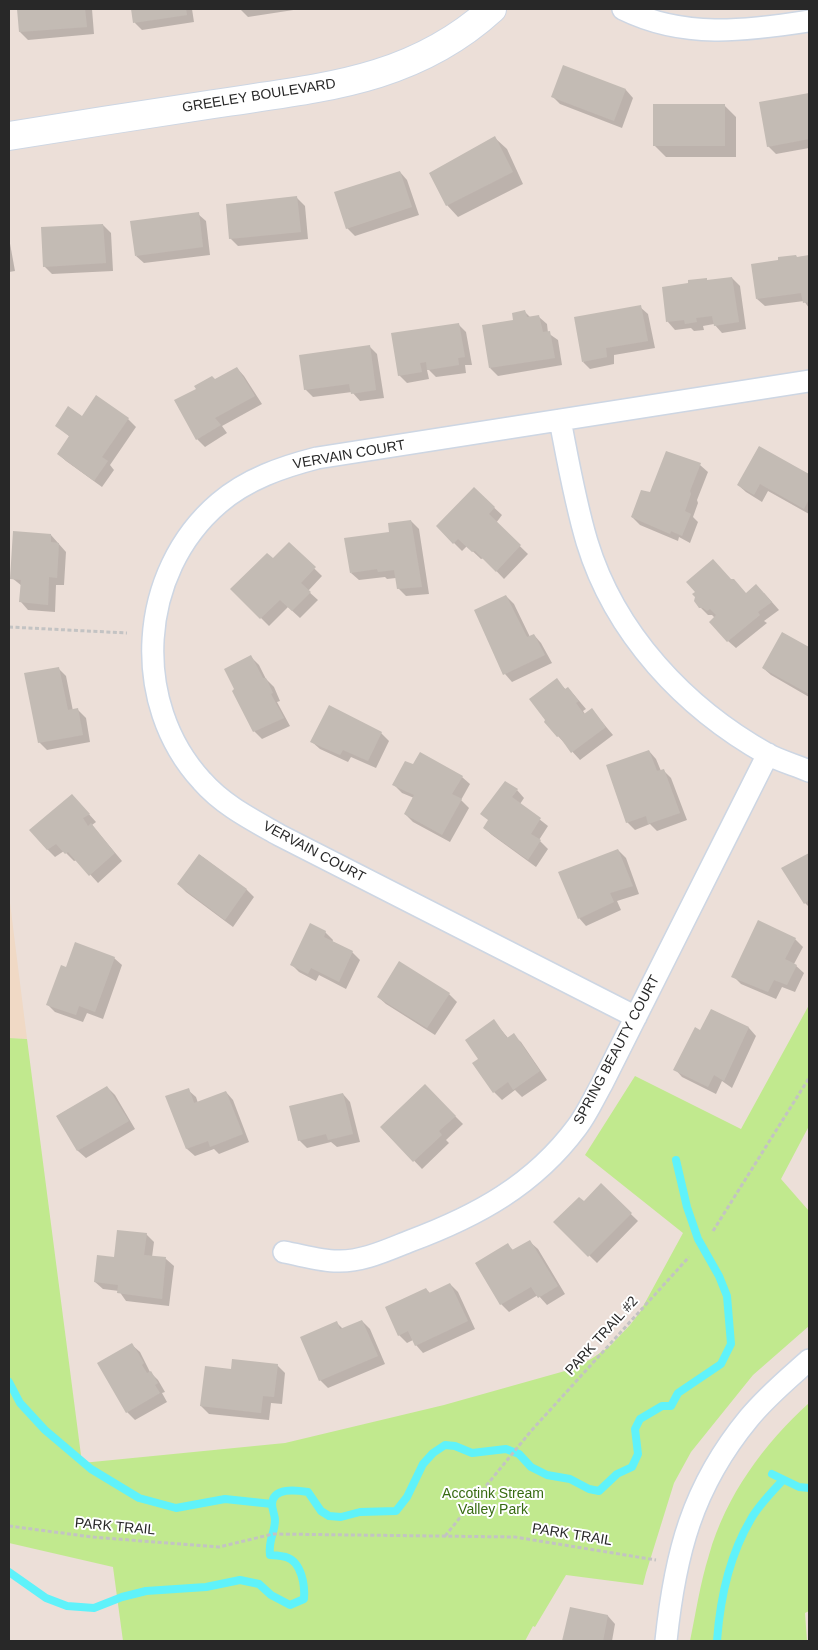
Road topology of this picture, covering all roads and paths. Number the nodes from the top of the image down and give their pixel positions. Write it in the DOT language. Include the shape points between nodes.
graph roads {
  1 [pos="492,9"];
  2 [pos="623,9"];
  3 [pos="809,21"];
  4 [pos="9,136"];
  5 [pos="809,381"];
  6 [pos="560,420"];
  7 [pos="9,627"];
  8 [pos="127,633"];
  9 [pos="768,754"];
  10 [pos="809,771"];
  11 [pos="636,1017"];
  12 [pos="809,1078"];
  13 [pos="712,1231"];
  14 [pos="284,1252"];
  15 [pos="689,1257"];
  16 [pos="809,1360"];
  17 [pos="9,1526"];
  18 [pos="445,1537"];
  19 [pos="677,1563"];
  20 [pos="666,1641"];
  1 -- 4 [label="street, GREELEY BOULEVARD" via="456,38 374,76"];
  2 -- 3 [label="street" via="679,28 701,30 732,31"];
  5 -- 6 [label="street, VERVAIN COURT"];
  6 -- 9 [label="street" via="588,544 604,584 627,627 662,672 703,711"];
  6 -- 11 [label="street, VERVAIN COURT" via="317,458 291,464 240,487 200,521 184,541 170,568 160,592 154,622 153,666 157,696 170,733 202,781 232,808"];
  7 -- 8 [label="path"];
  9 -- 10 [label="street"];
  9 -- 11 [label="street, SPRING BEAUTY COURT"];
  11 -- 14 [label="street, SPRING BEAUTY COURT" via="579,1124 546,1164 512,1192 436,1232 369,1257 337,1261"];
  12 -- 13 [label="path"];
  15 -- 18 [label="path, PARK TRAIL #2" via="531,1431"];
  16 -- 19 [label="street" via="750,1416 713,1469 690,1520"];
  17 -- 18 [label="path, PARK TRAIL" via="219,1548 272,1534"];
  18 -- 19 [label="path, PARK TRAIL" via="515,1537"];
  19 -- 20 [label="street"];
}
